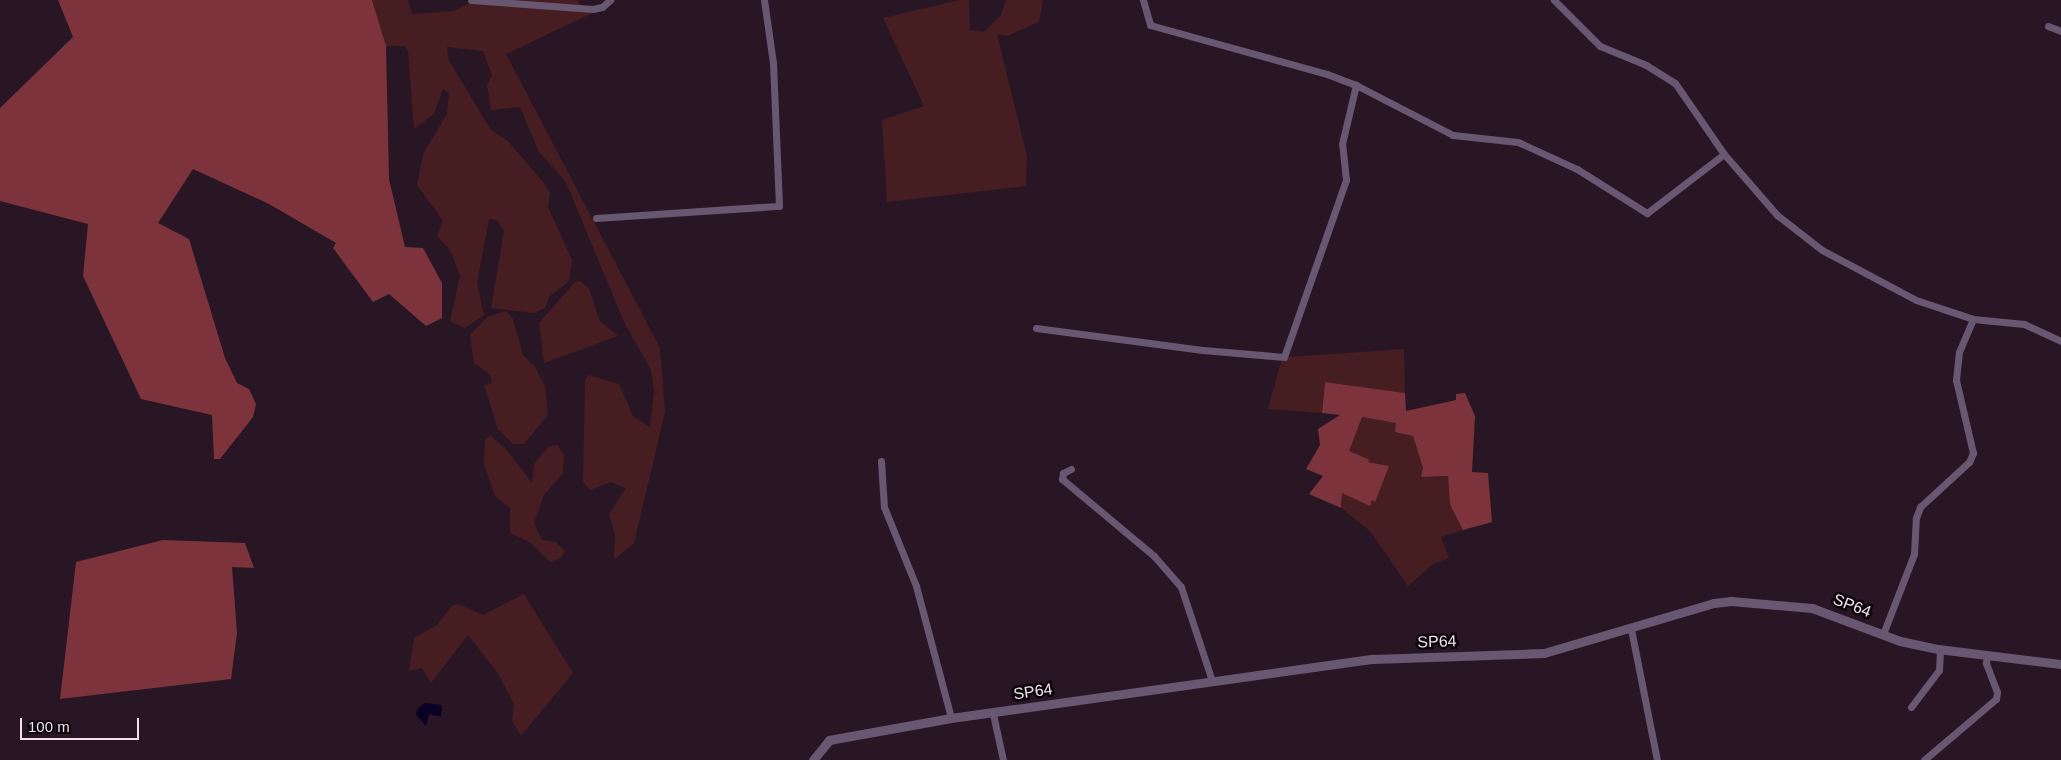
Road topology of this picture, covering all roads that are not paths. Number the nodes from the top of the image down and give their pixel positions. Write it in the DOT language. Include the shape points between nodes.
graph roads {
  1 [pos="471,0"];
  2 [pos="610,0"];
  3 [pos="764,0"];
  4 [pos="1143,0"];
  5 [pos="1554,0"];
  6 [pos="2048,26"];
  7 [pos="2061,31"];
  8 [pos="1356,85"];
  9 [pos="1724,154"];
  10 [pos="596,218"];
  11 [pos="1973,319"];
  12 [pos="1036,328"];
  13 [pos="2061,341"];
  14 [pos="881,460"];
  15 [pos="1071,469"];
  16 [pos="1631,629"];
  17 [pos="1883,634"];
  18 [pos="1940,650"];
  19 [pos="1987,655"];
  20 [pos="2061,664"];
  21 [pos="1212,681"];
  22 [pos="1912,706"];
  23 [pos="993,714"];
  24 [pos="951,718"];
  25 [pos="813,760"];
  26 [pos="1004,760"];
  27 [pos="1657,760"];
  28 [pos="1924,760"];
  1 -- 2 [label="street" via="593,9"];
  3 -- 10 [label="street" via="773,63 779,206"];
  4 -- 8 [label="street" via="1150,25 1303,66"];
  5 -- 9 [label="street" via="1600,46 1646,65 1676,83"];
  6 -- 7 [label="street"];
  8 -- 9 [label="street" via="1442,131 1501,138 1554,157 1647,213"];
  8 -- 12 [label="street" via="1342,144 1346,180 1284,357"];
  9 -- 11 [label="street" via="1777,215 1822,250 1916,300"];
  11 -- 13 [label="street" via="2012,321"];
  11 -- 17 [label="street" via="1960,352 1956,380 1973,453 1969,462 1924,502 1918,512 1914,554"];
  14 -- 24 [label="street" via="884,507 916,586"];
  15 -- 21 [label="street" via="1063,473 1062,479 1154,556 1181,587"];
  16 -- 17 [label="street, SP64 / SP64" via="1714,603 1752,601 1812,608"];
  16 -- 21 [label="street, SP64 / SP64" via="1544,653 1373,659"];
  16 -- 27 [label="street"];
  17 -- 18 [label="street, SP64 / SP64"];
  18 -- 19 [label="street, SP64 / SP64"];
  18 -- 22 [label="street" via="1939,670"];
  19 -- 20 [label="street, SP64 / SP64"];
  19 -- 28 [label="street" via="1986,663 1997,692 1996,700"];
  21 -- 23 [label="street, SP64 / SP64"];
  23 -- 24 [label="street, SP64 / SP64"];
  23 -- 26 [label="street"];
  24 -- 25 [label="street, SP64 / SP64" via="829,740"];
}
